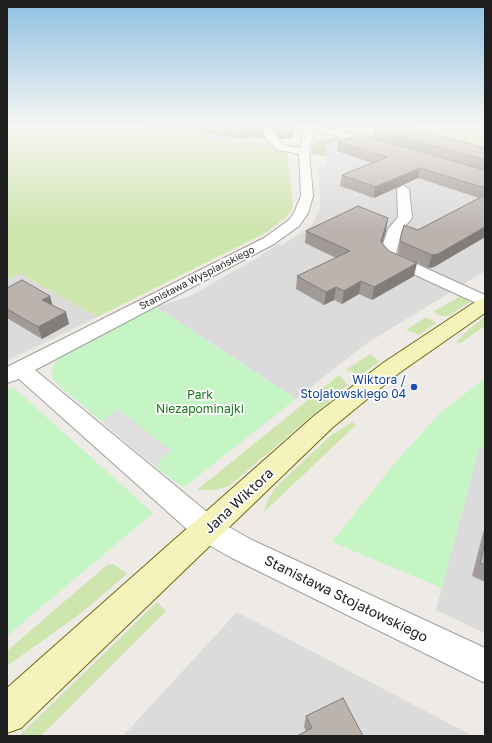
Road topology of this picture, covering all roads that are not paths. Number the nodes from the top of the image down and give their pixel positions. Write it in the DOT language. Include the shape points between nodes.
graph roads {
  1 [pos="305,160"];
  2 [pos="403,189"];
  3 [pos="485,303"];
  4 [pos="14,372"];
  5 [pos="208,530"];
  6 [pos="485,666"];
  7 [pos="7,714"];
  1 -- 4 [label="street, Stanisława Wyspiańskiego" via="307,196 305,204 294,223 284,231"];
  2 -- 3 [label="street, Jana Wiktora" via="405,218 395,229 388,253 393,259"];
  3 -- 5 [label="street, Jana Wiktora" via="391,368 324,421"];
  4 -- 5 [label="street, Stanisława Stojałowskiego"];
  5 -- 6 [label="street, Stanisława Stojałowskiego" via="242,549"];
  5 -- 7 [label="street, Jana Wiktora"];
}
